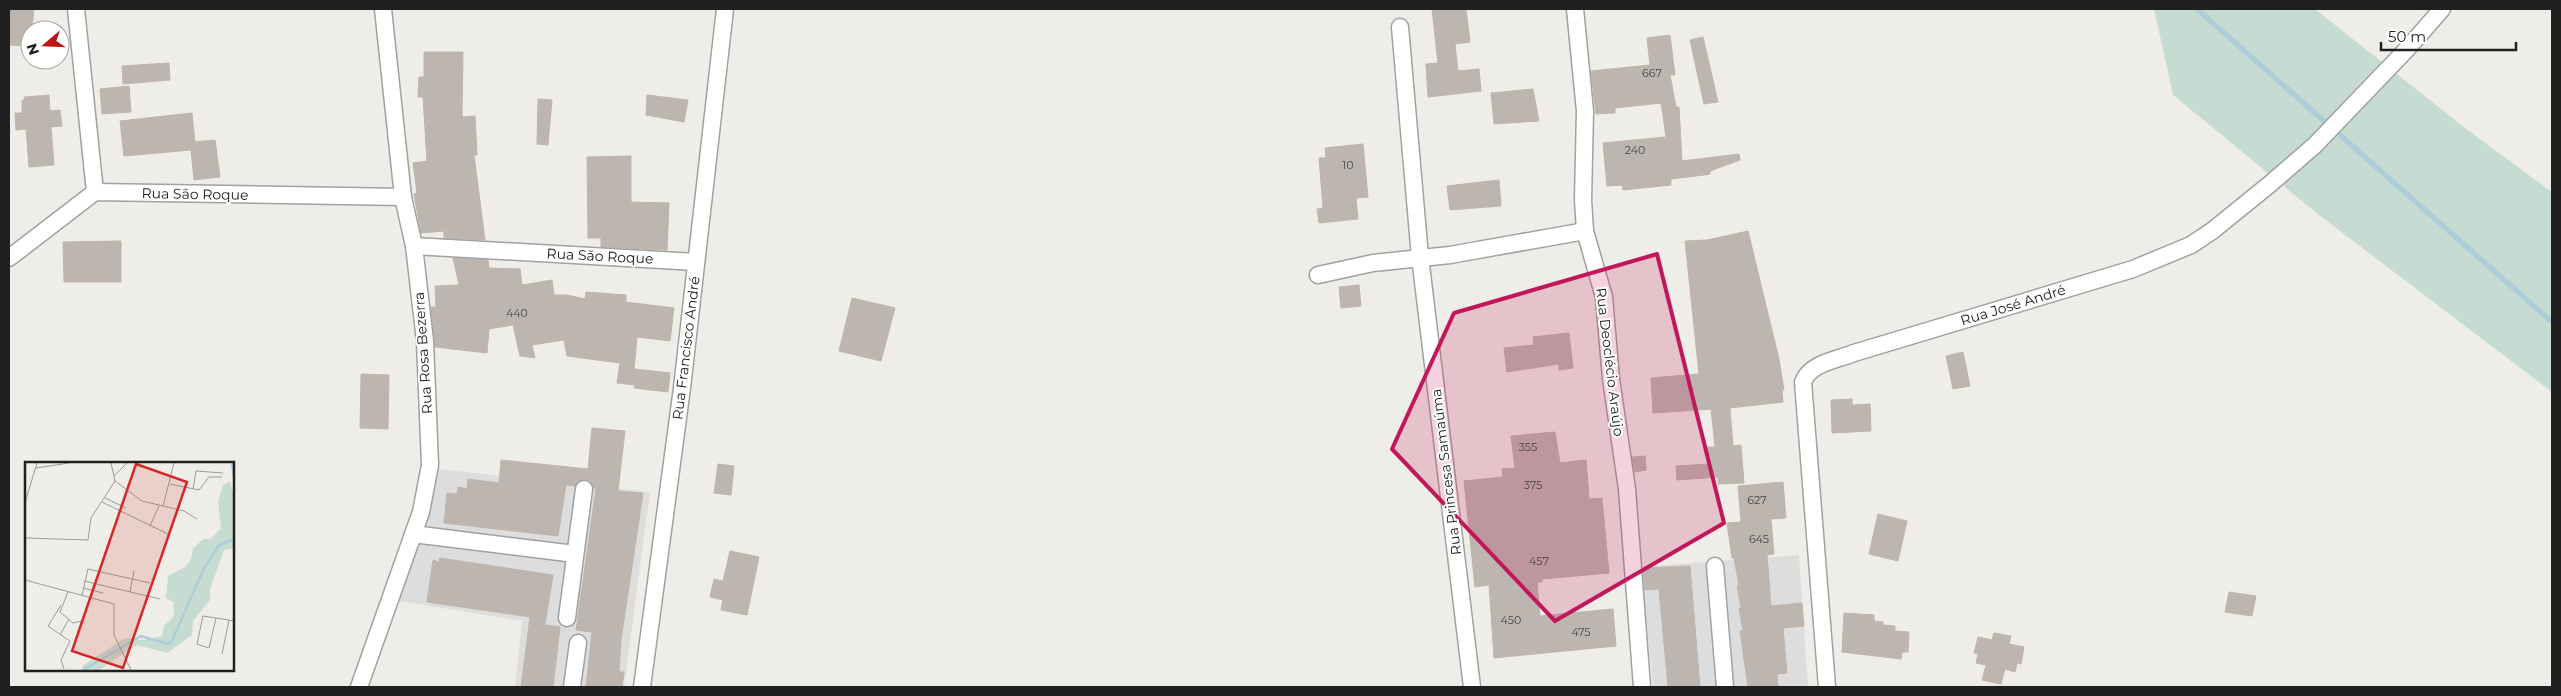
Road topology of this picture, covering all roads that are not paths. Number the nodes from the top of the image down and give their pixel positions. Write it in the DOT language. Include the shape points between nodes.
graph roads {
  1 [pos="76,9"];
  2 [pos="383,9"];
  3 [pos="725,9"];
  4 [pos="1575,9"];
  5 [pos="2442,9"];
  6 [pos="1400,27"];
  7 [pos="95,192"];
  8 [pos="403,197"];
  9 [pos="1585,231"];
  10 [pos="414,246"];
  11 [pos="9,258"];
  12 [pos="1420,258"];
  13 [pos="696,262"];
  14 [pos="1318,275"];
  15 [pos="584,489"];
  16 [pos="413,534"];
  17 [pos="575,554"];
  18 [pos="1715,566"];
  19 [pos="567,618"];
  20 [pos="578,643"];
  21 [pos="359,687"];
  22 [pos="572,687"];
  23 [pos="642,687"];
  24 [pos="1472,687"];
  25 [pos="1642,687"];
  26 [pos="1725,687"];
  27 [pos="1827,687"];
  1 -- 7 [label="street"];
  2 -- 8 [label="street, Rua Rosa Bezerra"];
  3 -- 13 [label="street, Rua Francisco André"];
  4 -- 9 [label="street, Rua Deoclécio Araújo" via="1585,111"];
  5 -- 27 [label="street, Rua José André" via="2314,145 2191,245 2164,258 1854,353 1813,368 1806,374 1803,382"];
  6 -- 12 [label="street, Rua Princesa Samaúma"];
  7 -- 8 [label="street, Rua São Roque"];
  7 -- 11 [label="street"];
  8 -- 10 [label="street, Rua Rosa Bezerra"];
  9 -- 12 [label="street" via="1510,246"];
  9 -- 25 [label="street, Rua Deoclécio Araújo" via="1605,306 1611,379 1627,489"];
  10 -- 13 [label="street, Rua São Roque"];
  10 -- 16 [label="street, Rua Rosa Bezerra" via="428,377 430,465 425,496"];
  12 -- 14 [label="street" via="1373,263"];
  12 -- 24 [label="street, Rua Princesa Samaúma"];
  13 -- 23 [label="street, Rua Francisco André"];
  15 -- 17 [label="street"];
  16 -- 17 [label="street"];
  16 -- 21 [label="street, Rua Rosa Bezerra"];
  17 -- 19 [label="street"];
  18 -- 26 [label="street"];
  20 -- 22 [label="street"];
}
